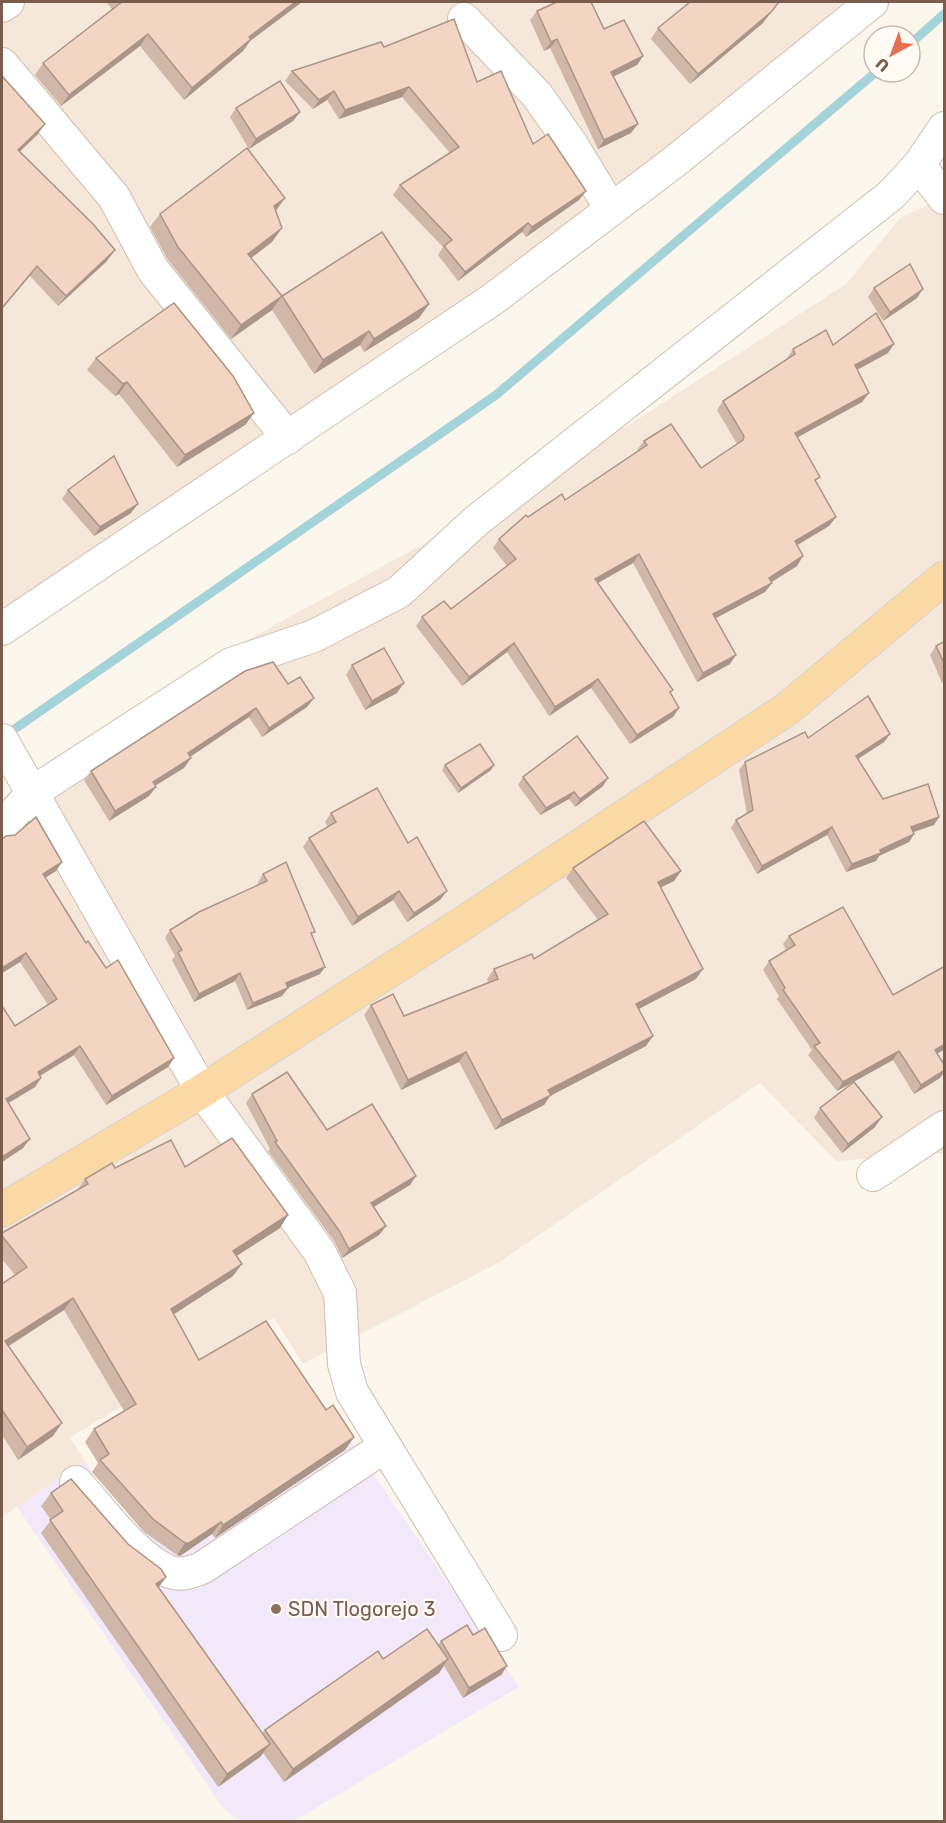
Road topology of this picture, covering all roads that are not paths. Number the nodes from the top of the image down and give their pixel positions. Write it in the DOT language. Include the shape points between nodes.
graph roads {
  1 [pos="8,2"];
  2 [pos="872,2"];
  3 [pos="2,6"];
  4 [pos="464,19"];
  5 [pos="2,64"];
  6 [pos="945,128"];
  7 [pos="919,165"];
  8 [pos="945,198"];
  9 [pos="611,209"];
  10 [pos="288,438"];
  11 [pos="945,578"];
  12 [pos="2,629"];
  13 [pos="9,752"];
  14 [pos="33,792"];
  15 [pos="2,827"];
  16 [pos="202,1091"];
  17 [pos="945,1127"];
  18 [pos="873,1175"];
  19 [pos="2,1210"];
  20 [pos="384,1447"];
  21 [pos="76,1482"];
  22 [pos="501,1635"];
  1 -- 3 [label="street"];
  2 -- 9 [label="street"];
  4 -- 9 [label="street" via="537,94"];
  5 -- 10 [label="street" via="114,197 153,270"];
  6 -- 7 [label="street"];
  7 -- 8 [label="street"];
  7 -- 14 [label="street" via="891,195 476,520 399,592 314,636 231,664"];
  9 -- 10 [label="street" via="493,299"];
  10 -- 12 [label="street"];
  11 -- 16 [label="main road" via="787,709"];
  13 -- 14 [label="street"];
  14 -- 15 [label="street"];
  14 -- 16 [label="street"];
  16 -- 19 [label="main road"];
  16 -- 20 [label="street" via="319,1251 340,1293 344,1364 352,1392"];
  17 -- 18 [label="street"];
  20 -- 21 [label="street" via="189,1573 172,1573 151,1560"];
  20 -- 22 [label="street"];
}
